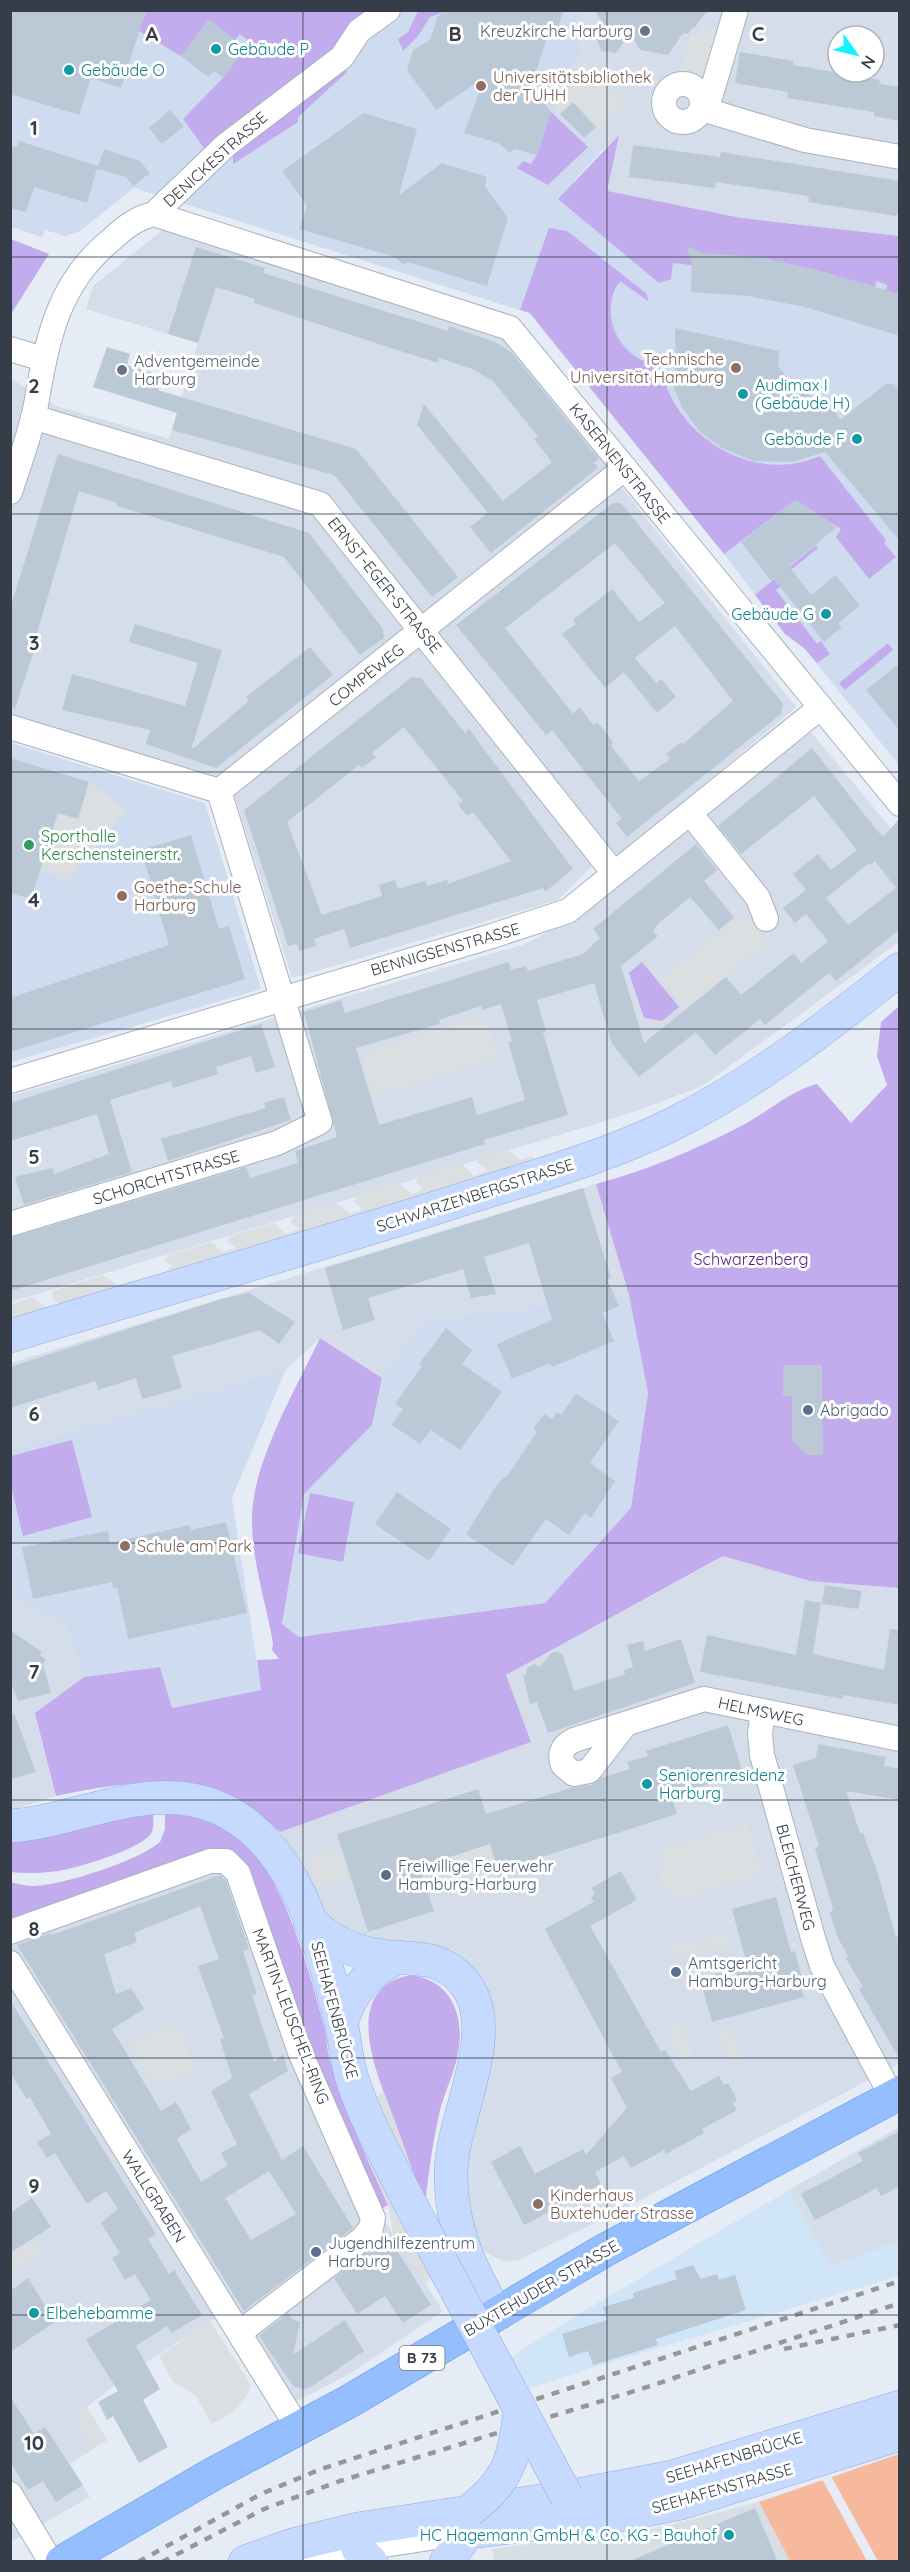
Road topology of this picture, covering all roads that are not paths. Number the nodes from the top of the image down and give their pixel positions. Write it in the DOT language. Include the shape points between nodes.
graph roads {
  1 [pos="388,10"];
  2 [pos="736,10"];
  3 [pos="900,157"];
  4 [pos="154,214"];
  5 [pos="10,350"];
  6 [pos="43,359"];
  7 [pos="33,417"];
  8 [pos="625,468"];
  9 [pos="10,492"];
  10 [pos="422,631"];
  11 [pos="821,707"];
  12 [pos="10,727"];
  13 [pos="219,791"];
  14 [pos="900,804"];
  15 [pos="690,813"];
  16 [pos="614,873"];
  17 [pos="766,920"];
  18 [pos="900,969"];
  19 [pos="282,997"];
  20 [pos="10,1080"];
  21 [pos="10,1224"];
  22 [pos="10,1336"];
  23 [pos="763,1712"];
  24 [pos="625,1725"];
  25 [pos="900,1738"];
  26 [pos="21,1825"];
  27 [pos="310,1921"];
  28 [pos="10,1932"];
  29 [pos="398,1957"];
  30 [pos="10,1964"];
  31 [pos="328,1973"];
  32 [pos="364,1980"];
  33 [pos="341,2024"];
  34 [pos="896,2095"];
  35 [pos="497,2314"];
  36 [pos="239,2333"];
  37 [pos="900,2407"];
  38 [pos="520,2410"];
  39 [pos="298,2428"];
  40 [pos="900,2434"];
  41 [pos="10,2494"];
  42 [pos="567,2497"];
  43 [pos="470,2521"];
  44 [pos="364,2555"];
  45 [pos="51,2562"];
  46 [pos="62,2562"];
  47 [pos="245,2562"];
  48 [pos="315,2562"];
  49 [pos="446,2562"];
  1 -- 4 [label="street, DENICKESTRASSE" via="359,31 342,57 226,145"];
  2 -- 3 [label="street" via="704,110 805,140"];
  4 -- 6 [label="street, DENICKESTRASSE" via="129,224 81,268 66,294"];
  4 -- 8 [label="street, KASERNENSTRASSE" via="510,328"];
  5 -- 6 [label="street"];
  6 -- 7 [label="street, DENICKESTRASSE"];
  7 -- 9 [label="street, DENICKESTRASSE"];
  7 -- 10 [label="street, ERNST-EGER-STRASSE" via="320,504"];
  8 -- 10 [label="street, COMPEWEG"];
  8 -- 11 [label="street, KASERNENSTRASSE"];
  10 -- 13 [label="street, COMPEWEG"];
  10 -- 16 [label="street, ERNST-EGER-STRASSE"];
  11 -- 14 [label="street, KASERNENSTRASSE"];
  11 -- 15 [label="street, BENNIGSENSTRASSE"];
  12 -- 13 [label="street"];
  13 -- 19 [label="street"];
  15 -- 16 [label="street, BENNIGSENSTRASSE"];
  15 -- 17 [label="street" via="758,898"];
  16 -- 19 [label="street, BENNIGSENSTRASSE" via="568,910 544,920"];
  18 -- 22 [label="main road, SCHWARZENBERGSTRASSE" via="779,1062 672,1125 582,1161 354,1234"];
  19 -- 20 [label="street, BENNIGSENSTRASSE"];
  19 -- 21 [label="street, SCHORCHTSTRASSE" via="320,1122 277,1143"];
  23 -- 24 [label="street, HELMSWEG" via="704,1699"];
  23 -- 25 [label="street, HELMSWEG"];
  23 -- 34 [label="street, BLEICHERWEG" via="762,1755 822,1966"];
  26 -- 27 [label="main road, SEEHAFENBRÜCKE" via="144,1799 177,1798 211,1806 251,1828 273,1851 292,1878"];
  27 -- 29 [label="main road" via="339,1944 368,1954"];
  27 -- 31 [label="main road, SEEHAFENBRÜCKE"];
  28 -- 36 [label="street, MARTIN-LEUSCHEL-RING" via="210,1861 225,1861 238,1873 300,2052 373,2218 368,2233"];
  29 -- 32 [label="main road"];
  29 -- 35 [label="main road" via="440,1962 463,1981 473,2001 478,2025 477,2054 453,2150 452,2195 467,2259"];
  30 -- 36 [label="street, WALLGRABEN"];
  31 -- 32 [label="main road" via="348,1983"];
  31 -- 33 [label="main road, SEEHAFENBRÜCKE"];
  32 -- 33 [label="main road" via="346,2007"];
  33 -- 38 [label="main road, SEEHAFENBRÜCKE, bridge" via="356,2089 412,2207"];
  34 -- 35 [label="main road, BUXTEHUDER STRASSE / B 73" via="605,2250"];
  35 -- 39 [label="main road, BUXTEHUDER STRASSE / B 73"];
  36 -- 39 [label="street, WALLGRABEN"];
  37 -- 42 [label="main road, SEEHAFENBRÜCKE" via="672,2477"];
  38 -- 42 [label="main road, SEEHAFENBRÜCKE, bridge"];
  38 -- 43 [label="main road, bridge" via="517,2444 510,2466"];
  39 -- 46 [label="main road, BUXTEHUDER STRASSE / B 73"];
  40 -- 43 [label="main road, SEEHAFENSTRASSE" via="649,2510"];
  41 -- 45 [label="street"];
  42 -- 43 [label="main road, SEEHAFENBRÜCKE"];
  43 -- 44 [label="street"];
  43 -- 47 [label="main road, SEEHAFENBRÜCKE" via="358,2529 292,2545"];
  43 -- 49 [label="main road"];
  44 -- 48 [label="street"];
}
